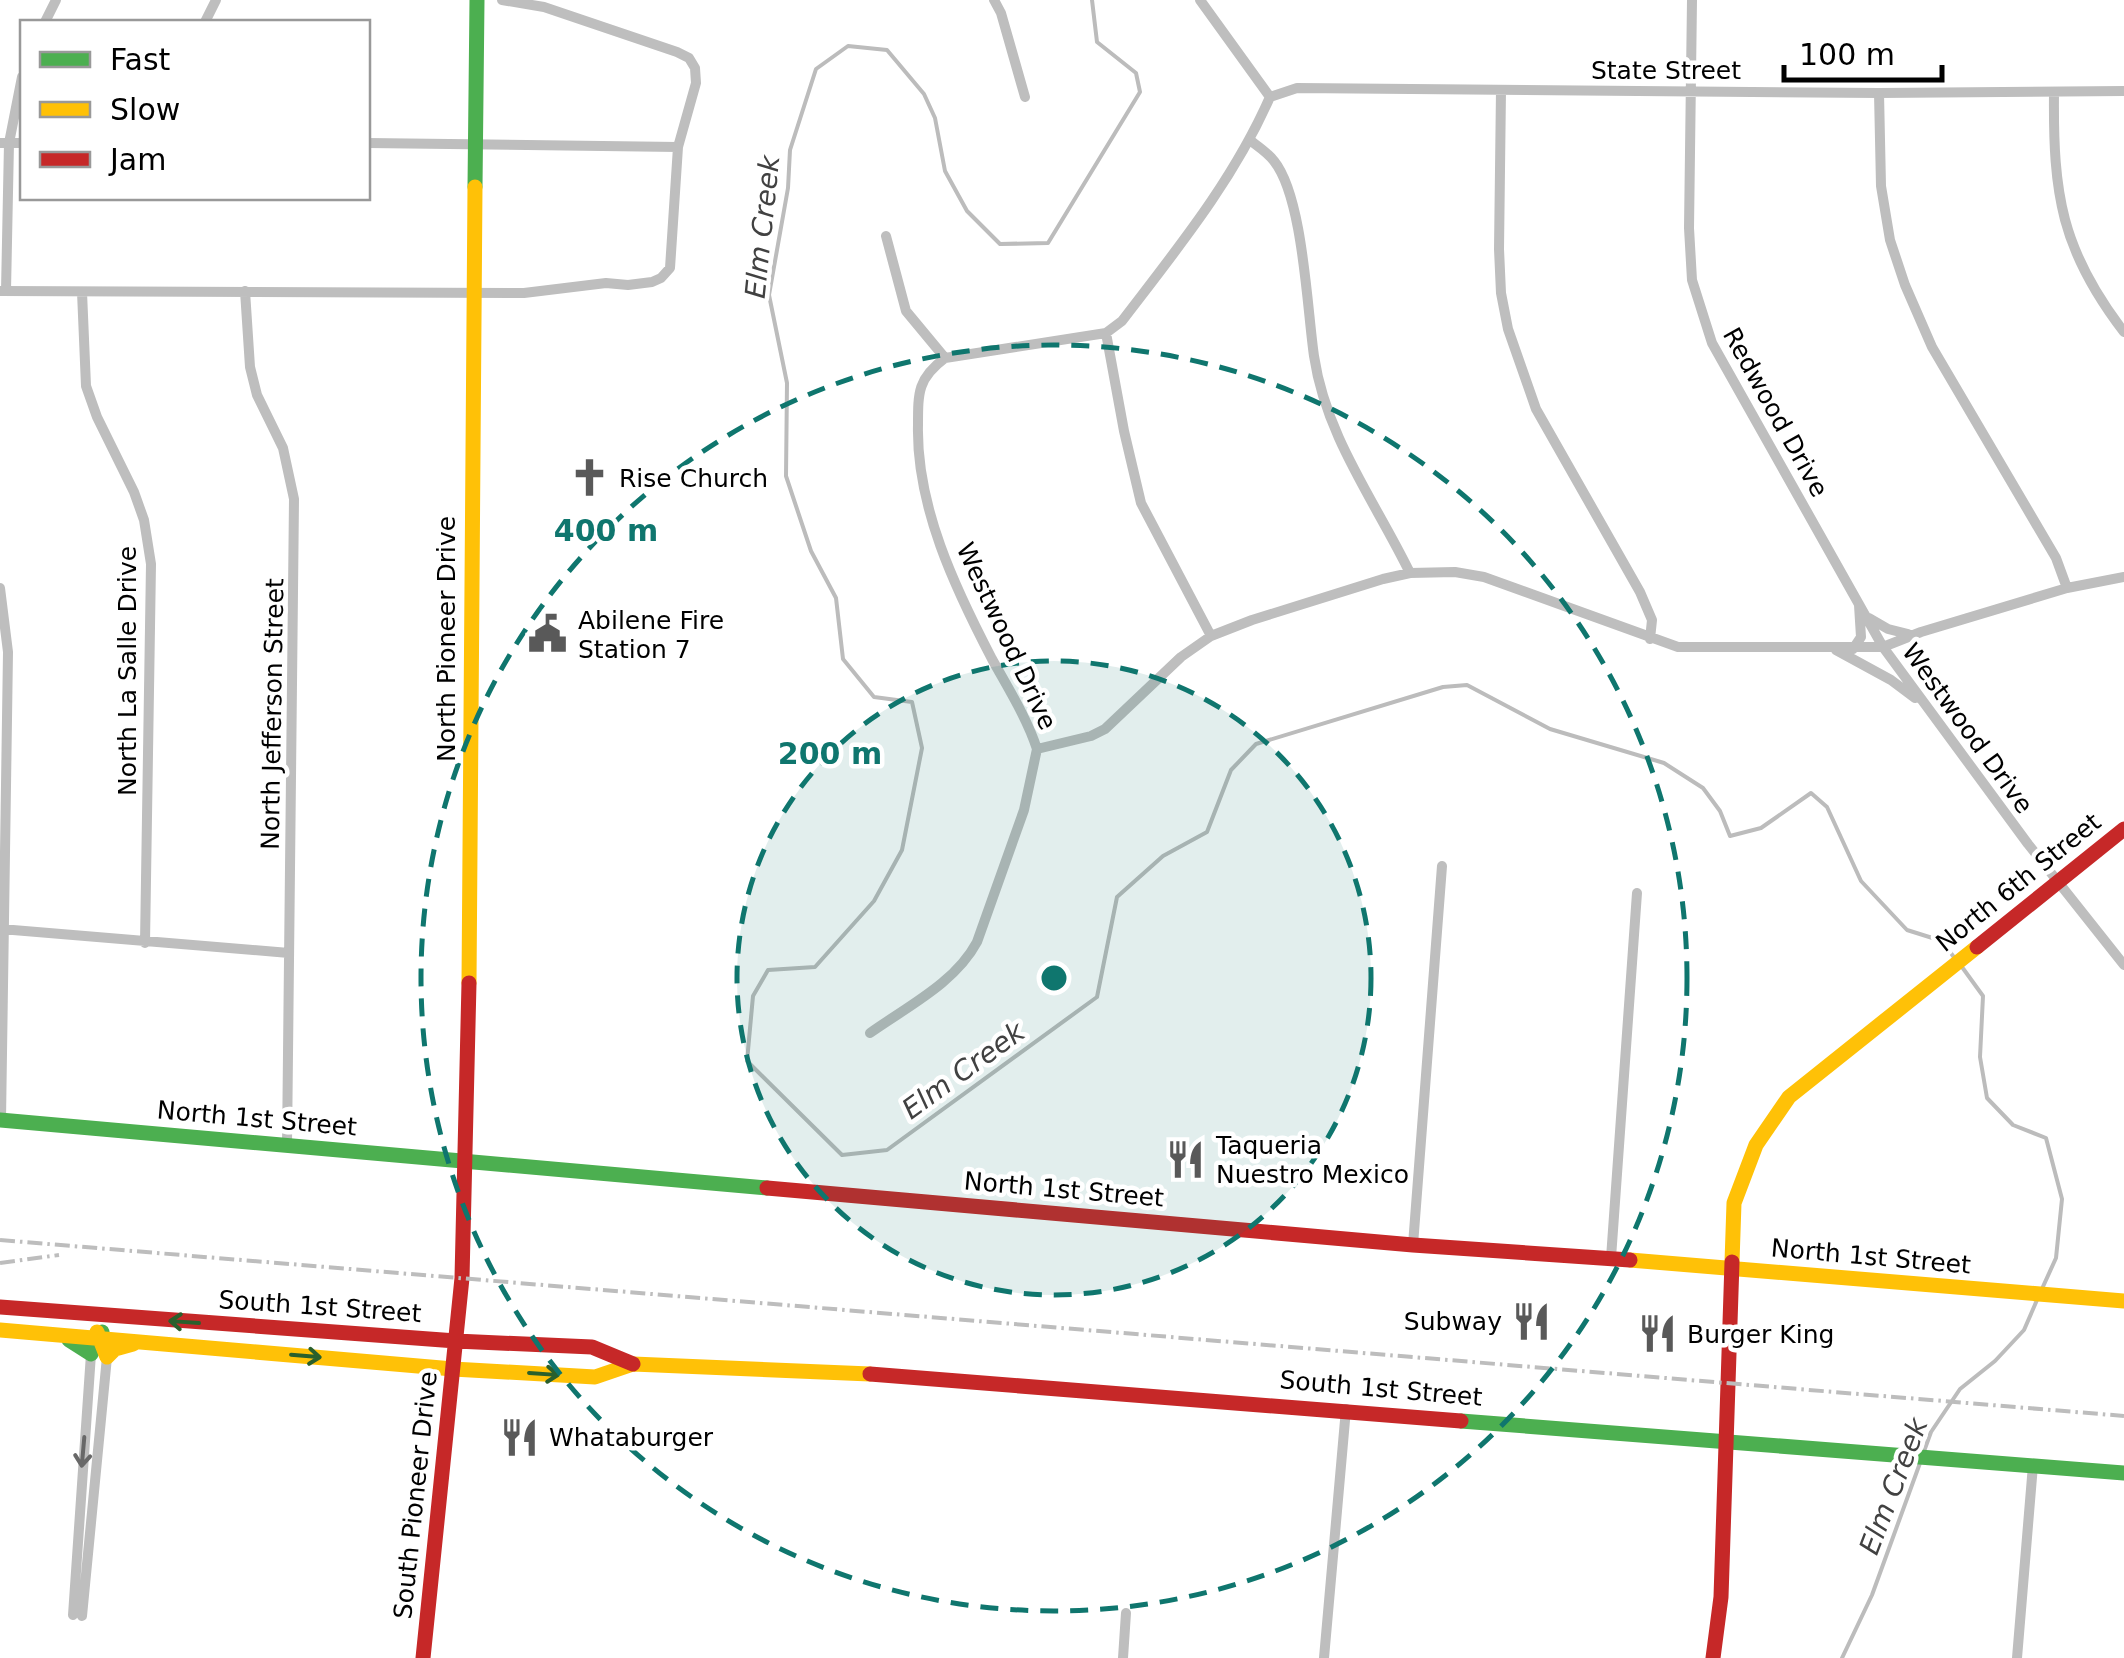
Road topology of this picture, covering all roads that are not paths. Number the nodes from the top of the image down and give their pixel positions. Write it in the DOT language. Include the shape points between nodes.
graph roads {
  1 [pos="478,0"];
  2 [pos="502,0"];
  3 [pos="994,0"];
  4 [pos="1200,0"];
  5 [pos="1692,0"];
  6 [pos="20,85"];
  7 [pos="1500,90"];
  8 [pos="1692,90"];
  9 [pos="2124,92"];
  10 [pos="1879,93"];
  11 [pos="2054,93"];
  12 [pos="1025,97"];
  13 [pos="1270,98"];
  14 [pos="1251,141"];
  15 [pos="5,143"];
  16 [pos="370,143"];
  17 [pos="476,144"];
  18 [pos="678,147"];
  19 [pos="886,236"];
  20 [pos="3,291"];
  21 [pos="82,292"];
  22 [pos="245,292"];
  23 [pos="474,294"];
  24 [pos="2124,332"];
  25 [pos="1106,333"];
  26 [pos="945,358"];
  27 [pos="1410,574"];
  28 [pos="2124,577"];
  29 [pos="0,588"];
  30 [pos="2068,588"];
  31 [pos="1858,598"];
  32 [pos="1868,618"];
  33 [pos="1914,634"];
  34 [pos="1212,636"];
  35 [pos="1650,639"];
  36 [pos="1883,646"];
  37 [pos="1830,647"];
  38 [pos="1853,649"];
  39 [pos="1899,670"];
  40 [pos="1929,710"];
  41 [pos="1037,750"];
  42 [pos="2124,829"];
  43 [pos="1442,866"];
  44 [pos="2059,882"];
  45 [pos="1637,893"];
  46 [pos="3,930"];
  47 [pos="146,943"];
  48 [pos="289,953"];
  49 [pos="2124,965"];
  50 [pos="870,1032"];
  51 [pos="0,1120"];
  52 [pos="287,1146"];
  53 [pos="468,1161"];
  54 [pos="1413,1245"];
  55 [pos="1611,1258"];
  56 [pos="1730,1269"];
  57 [pos="462,1278"];
  58 [pos="2124,1301"];
  59 [pos="0,1307"];
  60 [pos="81,1314"];
  61 [pos="128,1318"];
  62 [pos="0,1330"];
  63 [pos="51,1334"];
  64 [pos="99,1338"];
  65 [pos="456,1340"];
  66 [pos="140,1342"];
  67 [pos="99,1356"];
  68 [pos="633,1364"];
  69 [pos="453,1369"];
  70 [pos="1346,1410"];
  71 [pos="1728,1442"];
  72 [pos="2034,1466"];
  73 [pos="2124,1473"];
  74 [pos="1126,1613"];
  75 [pos="77,1615"];
  76 [pos="424,1658"];
  77 [pos="1123,1658"];
  78 [pos="1324,1658"];
  79 [pos="1713,1658"];
  80 [pos="2017,1658"];
  1 -- 17 [label="main road, North Pioneer Drive"];
  2 -- 18 [label="street" via="544,7 689,58 696,84"];
  3 -- 12 [label="street"];
  4 -- 13 [label="street"];
  5 -- 8 [label="street, Redwood Drive"];
  6 -- 15 [label="street"];
  7 -- 8 [label="street, State Street"];
  7 -- 13 [label="street, State Street" via="1297,88"];
  7 -- 35 [label="street" via="1500,294 1512,342 1536,408 1640,592 1652,620"];
  8 -- 10 [label="street, State Street"];
  8 -- 31 [label="street, Redwood Drive" via="1689,228 1700,311"];
  9 -- 11 [label="street, State Street"];
  10 -- 11 [label="street, State Street"];
  10 -- 30 [label="street" via="1881,186 1905,285 1932,347"];
  11 -- 24 [label="street" via="2053,156 2066,232"];
  13 -- 14 [label="street"];
  14 -- 25 [label="street" via="1200,222"];
  14 -- 27 [label="street" via="1273,158 1292,204 1325,404 1355,476"];
  15 -- 20 [label="street"];
  16 -- 17 [label="street"];
  17 -- 18 [label="street"];
  17 -- 23 [label="main road, North Pioneer Drive"];
  18 -- 23 [label="street" via="670,268 661,278"];
  19 -- 26 [label="street" via="906,311"];
  20 -- 21 [label="street"];
  21 -- 22 [label="street"];
  21 -- 47 [label="street, North La Salle Drive" via="86,386 140,506 151,564"];
  22 -- 23 [label="street"];
  22 -- 48 [label="street, North Jefferson Street" via="253,381 283,448 294,499"];
  23 -- 53 [label="main road, North Pioneer Drive"];
  25 -- 26 [label="street"];
  25 -- 34 [label="street" via="1142,503"];
  26 -- 41 [label="street, Westwood Drive" via="920,386 920,475 958,589"];
  27 -- 34 [label="street, Westwood Drive"];
  27 -- 35 [label="street, Westwood Drive" via="1484,577"];
  28 -- 30 [label="street"];
  29 -- 46 [label="street" via="8,652"];
  30 -- 33 [label="street"];
  31 -- 32 [label="street, Redwood Drive"];
  31 -- 38 [label="street" via="1861,637"];
  32 -- 33 [label="street"];
  32 -- 36 [label="street, Redwood Drive"];
  33 -- 36 [label="street"];
  33 -- 39 [label="street" via="1901,652"];
  34 -- 41 [label="street, Westwood Drive" via="1163,671 1105,730"];
  35 -- 37 [label="street, Westwood Drive" via="1692,647"];
  36 -- 38 [label="street, Westwood Drive"];
  36 -- 39 [label="street, Westwood Drive"];
  37 -- 38 [label="street, Westwood Drive"];
  37 -- 40 [label="street"];
  39 -- 40 [label="street, Westwood Drive"];
  40 -- 44 [label="street, Westwood Drive"];
  41 -- 50 [label="street" via="1024,810 967,961"];
  42 -- 44 [label="main road, North 6th Street"];
  43 -- 54 [label="street"];
  44 -- 49 [label="street, Westwood Drive"];
  44 -- 56 [label="main road, North 6th Street" via="1789,1097 1744,1171 1734,1203"];
  45 -- 55 [label="street"];
  46 -- 47 [label="street"];
  46 -- 51 [label="street"];
  47 -- 48 [label="street"];
  48 -- 52 [label="street, North Jefferson Street"];
  51 -- 52 [label="main road, North 1st Street"];
  52 -- 53 [label="main road, North 1st Street"];
  53 -- 54 [label="main road, North 1st Street"];
  53 -- 57 [label="main road, North Pioneer Drive"];
  54 -- 55 [label="main road, North 1st Street"];
  55 -- 56 [label="main road, North 1st Street"];
  56 -- 58 [label="main road, North 1st Street"];
  56 -- 71 [label="main road, North 6th Street"];
  57 -- 65 [label="main road, South Pioneer Drive"];
  59 -- 60 [label="main road, South 1st Street"];
  60 -- 61 [label="main road, South 1st Street"];
  60 -- 64 [label="main road"];
  61 -- 64 [label="main road"];
  65 -- 61 [label="main road, South 1st Street, one-way"];
  62 -- 63 [label="main road, South 1st Street"];
  63 -- 64 [label="main road, South 1st Street"];
  63 -- 67 [label="main road"];
  64 -- 66 [label="main road, South 1st Street"];
  64 -- 67 [label="main road"];
  65 -- 68 [label="main road, South 1st Street" via="592,1347"];
  65 -- 69 [label="main road, South Pioneer Drive"];
  66 -- 67 [label="main road"];
  66 -- 69 [label="main road, South 1st Street, one-way"];
  67 -- 75 [label="street"];
  69 -- 68 [label="main road, South 1st Street, one-way" via="595,1378"];
  68 -- 70 [label="main road, South 1st Street" via="807,1369"];
  69 -- 76 [label="main road, South Pioneer Drive"];
  70 -- 71 [label="main road, South 1st Street"];
  70 -- 78 [label="street"];
  71 -- 72 [label="main road, South 1st Street"];
  71 -- 79 [label="main road, North 6th Street"];
  72 -- 73 [label="main road, South 1st Street"];
  72 -- 80 [label="street"];
  74 -- 77 [label="street"];
}
